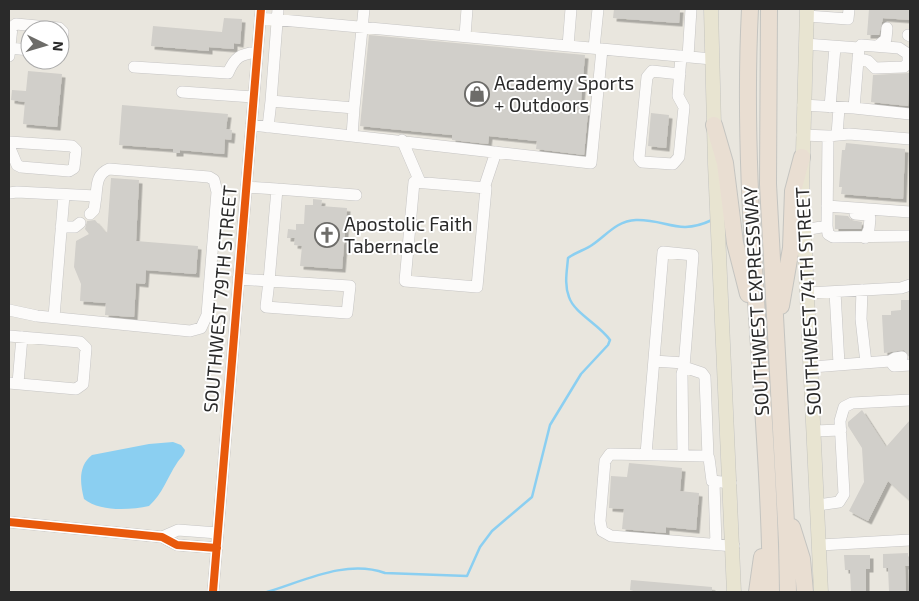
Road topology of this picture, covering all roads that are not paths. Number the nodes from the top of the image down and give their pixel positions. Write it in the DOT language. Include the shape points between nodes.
graph roads {
  1 [pos="364,9"];
  2 [pos="467,9"];
  3 [pos="571,9"];
  4 [pos="598,9"];
  5 [pos="691,9"];
  6 [pos="711,9"];
  7 [pos="750,9"];
  8 [pos="769,9"];
  9 [pos="849,9"];
  10 [pos="807,12"];
  11 [pos="261,13"];
  12 [pos="277,14"];
  13 [pos="20,24"];
  14 [pos="362,27"];
  15 [pos="887,28"];
  16 [pos="465,36"];
  17 [pos="805,44"];
  18 [pos="568,46"];
  19 [pos="835,46"];
  20 [pos="878,46"];
  21 [pos="598,48"];
  22 [pos="9,51"];
  23 [pos="257,52"];
  24 [pos="858,53"];
  25 [pos="685,56"];
  26 [pos="712,59"];
  27 [pos="134,66"];
  28 [pos="680,74"];
  29 [pos="182,92"];
  30 [pos="253,97"];
  31 [pos="271,101"];
  32 [pos="803,105"];
  33 [pos="834,107"];
  34 [pos="354,108"];
  35 [pos="854,108"];
  36 [pos="910,114"];
  37 [pos="251,125"];
  38 [pos="714,125"];
  39 [pos="268,127"];
  40 [pos="802,135"];
  41 [pos="352,136"];
  42 [pos="832,136"];
  43 [pos="910,139"];
  44 [pos="402,140"];
  45 [pos="9,142"];
  46 [pos="9,146"];
  47 [pos="496,152"];
  48 [pos="802,157"];
  49 [pos="420,182"];
  50 [pos="246,187"];
  51 [pos="484,188"];
  52 [pos="277,189"];
  53 [pos="9,193"];
  54 [pos="64,195"];
  55 [pos="356,195"];
  56 [pos="96,196"];
  57 [pos="827,209"];
  58 [pos="910,212"];
  59 [pos="90,214"];
  60 [pos="80,223"];
  61 [pos="827,226"];
  62 [pos="61,227"];
  63 [pos="804,230"];
  64 [pos="910,236"];
  65 [pos="865,238"];
  66 [pos="238,279"];
  67 [pos="269,281"];
  68 [pos="910,285"];
  69 [pos="862,290"];
  70 [pos="835,292"];
  71 [pos="807,293"];
  72 [pos="9,310"];
  73 [pos="54,318"];
  74 [pos="757,327"];
  75 [pos="9,336"];
  76 [pos="22,337"];
  77 [pos="776,338"];
  78 [pos="654,361"];
  79 [pos="906,361"];
  80 [pos="866,363"];
  81 [pos="839,364"];
  82 [pos="684,365"];
  83 [pos="812,367"];
  84 [pos="14,383"];
  85 [pos="910,400"];
  86 [pos="841,430"];
  87 [pos="814,431"];
  88 [pos="646,454"];
  89 [pos="683,455"];
  90 [pos="708,457"];
  91 [pos="714,483"];
  92 [pos="730,483"];
  93 [pos="818,505"];
  94 [pos="785,506"];
  95 [pos="769,513"];
  96 [pos="9,522"];
  97 [pos="218,533"];
  98 [pos="162,537"];
  99 [pos="910,540"];
  100 [pos="716,544"];
  101 [pos="820,545"];
  102 [pos="734,546"];
  103 [pos="216,548"];
  104 [pos="213,592"];
  105 [pos="734,592"];
  106 [pos="757,592"];
  107 [pos="771,592"];
  108 [pos="788,592"];
  109 [pos="805,592"];
  110 [pos="821,592"];
  1 -- 14 [label="street"];
  2 -- 16 [label="street"];
  3 -- 18 [label="street"];
  4 -- 21 [label="street"];
  5 -- 25 [label="street"];
  6 -- 26 [label="main road"];
  7 -- 74 [label="highway, SOUTHWEST EXPRESSWAY" via="748,133"];
  8 -- 77 [label="highway, SOUTHWEST EXPRESSWAY" via="768,184"];
  9 -- 10 [label="street" via="848,19"];
  10 -- 17 [label="main road, SOUTHWEST 74TH STREET"];
  11 -- 12 [label="street"];
  11 -- 23 [label="street, SOUTHWEST 79TH STREET"];
  12 -- 14 [label="street"];
  12 -- 31 [label="street"];
  13 -- 22 [label="street" via="12,27"];
  14 -- 16 [label="street"];
  14 -- 34 [label="street"];
  15 -- 20 [label="street" via="886,39"];
  16 -- 18 [label="street"];
  17 -- 19 [label="street"];
  17 -- 32 [label="main road, SOUTHWEST 74TH STREET"];
  18 -- 21 [label="street"];
  19 -- 24 [label="street"];
  19 -- 33 [label="street"];
  20 -- 24 [label="street" via="862,45"];
  20 -- 24 [label="street" via="899,48 908,54 908,63 898,68 875,68"];
  21 -- 25 [label="street"];
  21 -- 47 [label="street" via="591,163"];
  23 -- 27 [label="street" via="241,54 228,73"];
  23 -- 30 [label="street, SOUTHWEST 79TH STREET"];
  24 -- 35 [label="street"];
  25 -- 26 [label="street"];
  25 -- 28 [label="street"];
  26 -- 38 [label="main road"];
  28 -- 28 [label="street" via="678,96 684,106 679,157 673,164 642,162 639,158 646,77 652,71"];
  29 -- 30 [label="street"];
  30 -- 37 [label="street, SOUTHWEST 79TH STREET"];
  31 -- 34 [label="street"];
  31 -- 39 [label="street"];
  32 -- 33 [label="street"];
  32 -- 40 [label="main road, SOUTHWEST 74TH STREET"];
  33 -- 35 [label="street"];
  33 -- 42 [label="street"];
  34 -- 41 [label="street"];
  35 -- 36 [label="street"];
  37 -- 39 [label="street"];
  37 -- 50 [label="street, SOUTHWEST 79TH STREET"];
  38 -- 74 [label="highway" via="724,163 735,243"];
  38 -- 92 [label="main road"];
  39 -- 41 [label="street"];
  40 -- 42 [label="street"];
  40 -- 48 [label="main road, SOUTHWEST 74TH STREET"];
  41 -- 44 [label="street"];
  42 -- 43 [label="street"];
  42 -- 57 [label="street"];
  44 -- 47 [label="street"];
  44 -- 49 [label="street"];
  45 -- 46 [label="street" via="72,146 76,150 74,168 69,171 17,165"];
  47 -- 51 [label="street"];
  48 -- 63 [label="main road, SOUTHWEST 74TH STREET"];
  48 -- 77 [label="highway" via="794,192 790,248"];
  49 -- 51 [label="street"];
  49 -- 51 [label="street" via="414,182 405,280 477,287"];
  50 -- 52 [label="street"];
  50 -- 66 [label="street, SOUTHWEST 79TH STREET"];
  52 -- 55 [label="street"];
  52 -- 67 [label="street"];
  53 -- 54 [label="street"];
  54 -- 56 [label="street"];
  54 -- 62 [label="street"];
  56 -- 59 [label="street" via="94,210"];
  56 -- 73 [label="street" via="97,180 103,171 109,169 214,180 217,192 204,324 190,331"];
  57 -- 58 [label="street"];
  57 -- 61 [label="street"];
  57 -- 65 [label="street" via="867,215 870,223"];
  60 -- 62 [label="street" via="76,227"];
  61 -- 63 [label="street"];
  61 -- 65 [label="street" via="828,234 833,238"];
  62 -- 73 [label="street"];
  63 -- 71 [label="main road, SOUTHWEST 74TH STREET"];
  64 -- 65 [label="street"];
  66 -- 67 [label="street"];
  66 -- 97 [label="street, SOUTHWEST 79TH STREET"];
  67 -- 67 [label="street" via="350,286 347,312 266,307"];
  68 -- 69 [label="street"];
  69 -- 70 [label="street"];
  69 -- 80 [label="street" via="861,319"];
  70 -- 71 [label="street"];
  70 -- 81 [label="street"];
  71 -- 83 [label="main road, SOUTHWEST 74TH STREET"];
  72 -- 73 [label="street"];
  74 -- 95 [label="highway, SOUTHWEST EXPRESSWAY"];
  75 -- 76 [label="street"];
  76 -- 84 [label="street"];
  76 -- 84 [label="street" via="84,344 83,384 76,389"];
  77 -- 94 [label="highway, SOUTHWEST EXPRESSWAY"];
  78 -- 82 [label="street"];
  78 -- 82 [label="street" via="663,252 693,255"];
  78 -- 88 [label="street"];
  79 -- 80 [label="street" via="894,366 890,361"];
  80 -- 81 [label="street"];
  81 -- 83 [label="street"];
  82 -- 89 [label="street"];
  82 -- 90 [label="street" via="705,377"];
  83 -- 87 [label="main road, SOUTHWEST 74TH STREET"];
  85 -- 86 [label="street" via="852,403 841,412"];
  86 -- 87 [label="street"];
  86 -- 93 [label="street" via="844,494 839,502"];
  87 -- 93 [label="main road, SOUTHWEST 74TH STREET"];
  88 -- 89 [label="street"];
  88 -- 100 [label="street" via="613,453 607,456 600,521 602,531 611,536"];
  89 -- 90 [label="street"];
  90 -- 91 [label="street" via="710,477"];
  91 -- 92 [label="street"];
  91 -- 100 [label="street"];
  92 -- 102 [label="main road"];
  93 -- 101 [label="main road, SOUTHWEST 74TH STREET"];
  94 -- 108 [label="highway, SOUTHWEST EXPRESSWAY"];
  94 -- 109 [label="highway" via="802,559"];
  95 -- 106 [label="highway"];
  95 -- 107 [label="highway, SOUTHWEST EXPRESSWAY"];
  96 -- 98 [label="street"];
  97 -- 98 [label="street" via="178,530"];
  97 -- 103 [label="street, SOUTHWEST 79TH STREET"];
  98 -- 103 [label="street" via="177,544"];
  99 -- 101 [label="street"];
  100 -- 102 [label="street"];
  101 -- 110 [label="main road, SOUTHWEST 74TH STREET"];
  102 -- 105 [label="main road"];
  103 -- 104 [label="street, SOUTHWEST 79TH STREET"];
}
